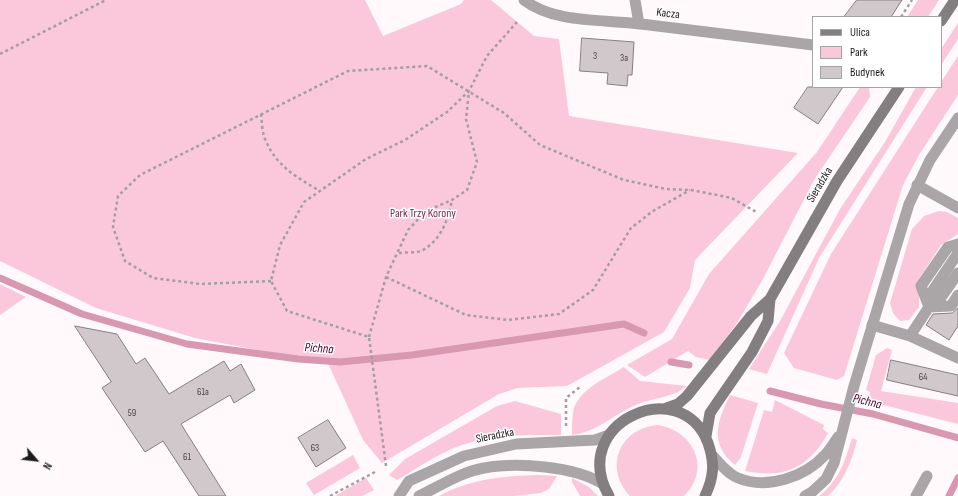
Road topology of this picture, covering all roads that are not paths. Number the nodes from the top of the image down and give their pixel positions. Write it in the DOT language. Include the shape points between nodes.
graph roads {
  1 [pos="524,0"];
  2 [pos="635,0"];
  3 [pos="955,0"];
  4 [pos="942,20"];
  5 [pos="639,24"];
  6 [pos="812,45"];
  7 [pos="897,88"];
  8 [pos="958,118"];
  9 [pos="917,185"];
  10 [pos="958,208"];
  11 [pos="958,244"];
  12 [pos="958,253"];
  13 [pos="958,273"];
  14 [pos="958,295"];
  15 [pos="770,298"];
  16 [pos="929,307"];
  17 [pos="872,325"];
  18 [pos="910,336"];
  19 [pos="958,358"];
  20 [pos="664,409"];
  21 [pos="842,432"];
  22 [pos="609,436"];
  23 [pos="706,436"];
  24 [pos="713,456"];
  25 [pos="926,476"];
  26 [pos="603,484"];
  27 [pos="399,496"];
  28 [pos="419,496"];
  29 [pos="609,496"];
  30 [pos="705,496"];
  31 [pos="805,496"];
  32 [pos="916,496"];
  1 -- 5 [label="street, Kacza" via="543,12 571,18"];
  2 -- 5 [label="street"];
  3 -- 4 [label="main road"];
  5 -- 6 [label="street, Kacza"];
  7 -- 15 [label="main road, Sieradzka" via="837,181"];
  8 -- 9 [label="street"];
  9 -- 10 [label="street"];
  9 -- 17 [label="street" via="900,229"];
  11 -- 16 [label="street" via="948,247 921,286"];
  12 -- 16 [label="street" via="931,293"];
  13 -- 16 [label="street" via="940,299"];
  14 -- 16 [label="street" via="951,306"];
  15 -- 20 [label="main road, Sieradzka" via="751,316 687,396 678,404"];
  15 -- 23 [label="main road, Sieradzka" via="768,321 752,352 710,413"];
  16 -- 18 [label="street"];
  17 -- 18 [label="street"];
  17 -- 21 [label="street"];
  18 -- 19 [label="street"];
  20 -- 22 [label="main road" via="633,414 619,423"];
  20 -- 23 [label="main road" via="688,418"];
  21 -- 24 [label="street" via="825,455 810,468 795,476 776,481 750,481 738,478"];
  21 -- 31 [label="street" via="834,463 826,479"];
  22 -- 26 [label="main road" via="604,444 600,464"];
  22 -- 27 [label="street, Sieradzka" via="595,440 516,444 464,456 409,480"];
  23 -- 24 [label="main road"];
  24 -- 30 [label="main road" via="714,470"];
  25 -- 32 [label="street"];
  26 -- 28 [label="street" via="578,472 519,466 483,468"];
  26 -- 29 [label="main road"];
}
